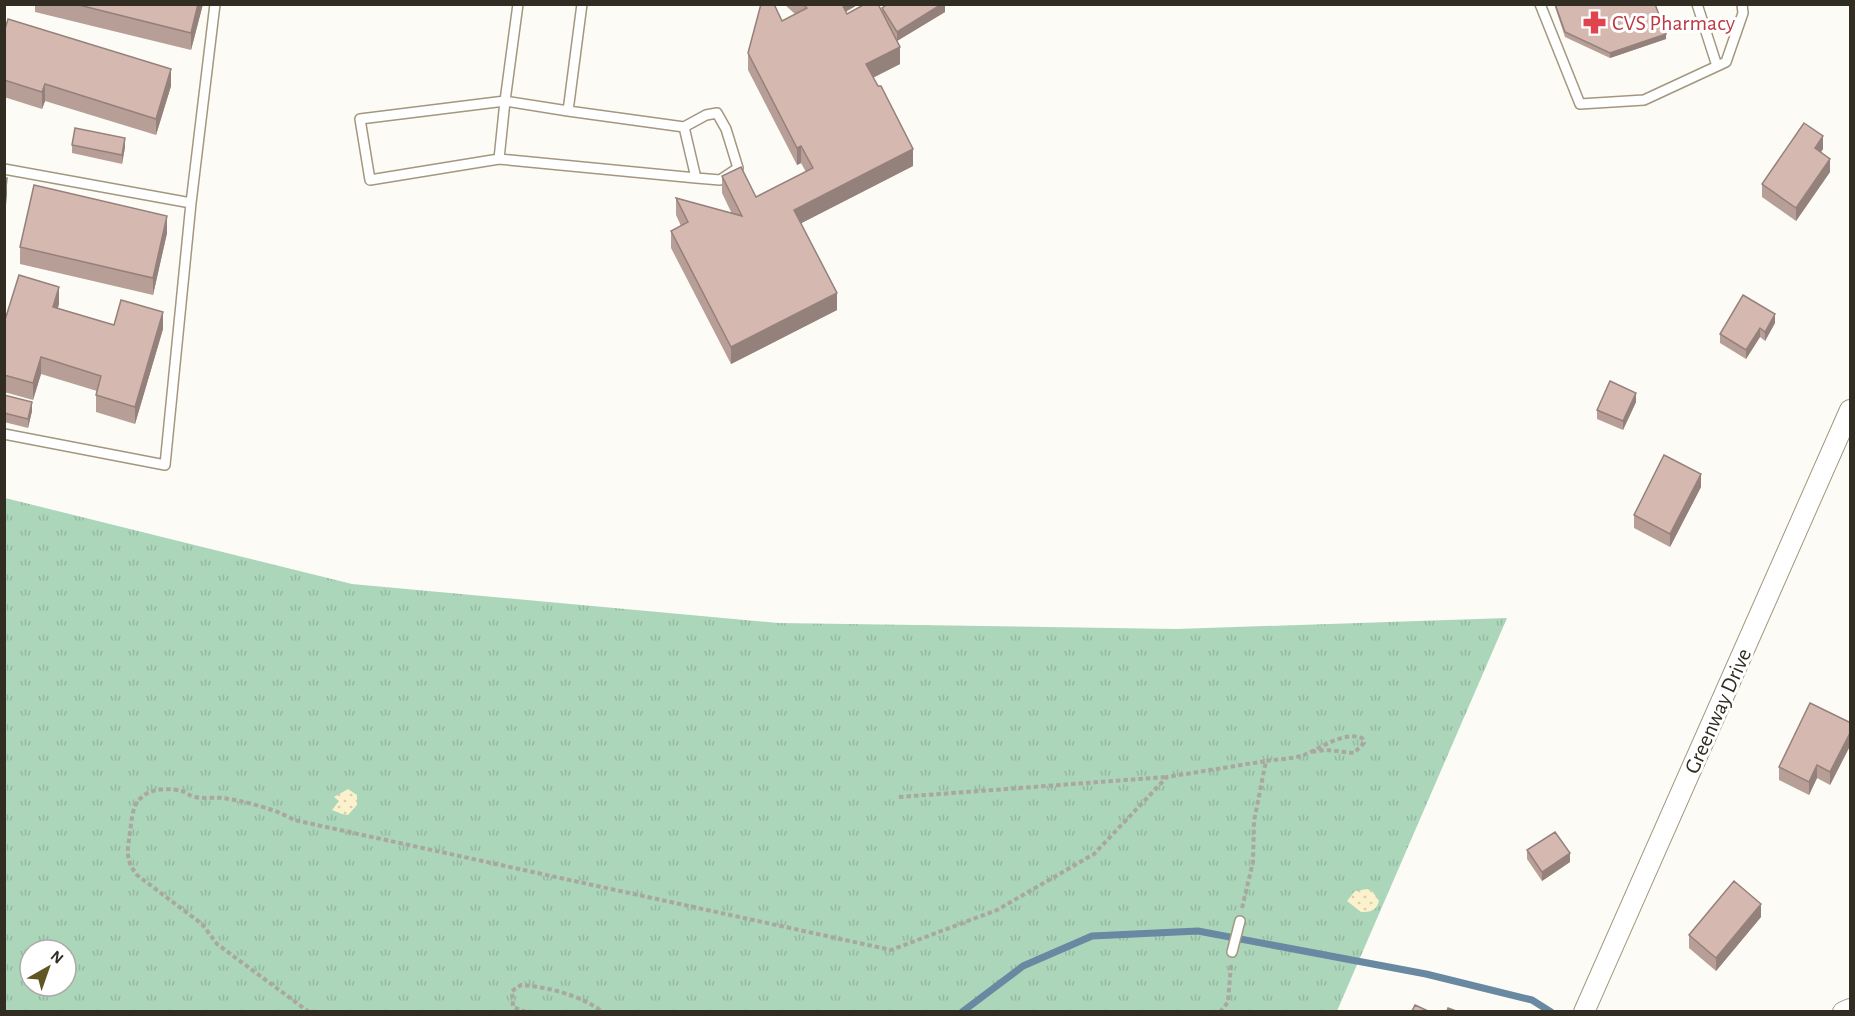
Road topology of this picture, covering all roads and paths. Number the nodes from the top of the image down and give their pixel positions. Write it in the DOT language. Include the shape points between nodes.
graph roads {
  1 [pos="215,4"];
  2 [pos="518,4"];
  3 [pos="582,4"];
  4 [pos="1540,4"];
  5 [pos="1697,4"];
  6 [pos="1742,4"];
  7 [pos="1717,66"];
  8 [pos="505,101"];
  9 [pos="568,111"];
  10 [pos="684,127"];
  11 [pos="498,159"];
  12 [pos="4,169"];
  13 [pos="696,178"];
  14 [pos="191,203"];
  15 [pos="1851,410"];
  16 [pos="4,434"];
  17 [pos="1310,752"];
  18 [pos="1266,761"];
  19 [pos="1167,777"];
  20 [pos="899,797"];
  21 [pos="1240,921"];
  22 [pos="1232,952"];
  23 [pos="1851,1009"];
  24 [pos="309,1011"];
  25 [pos="526,1011"];
  26 [pos="603,1011"];
  27 [pos="1220,1011"];
  28 [pos="1584,1011"];
  29 [pos="1843,1011"];
  1 -- 14 [label="lane"];
  2 -- 8 [label="lane"];
  3 -- 9 [label="lane"];
  4 -- 7 [label="lane" via="1580,104 1644,100"];
  5 -- 7 [label="lane"];
  6 -- 7 [label="lane" via="1743,13 1726,62"];
  8 -- 9 [label="lane"];
  8 -- 11 [label="lane"];
  8 -- 11 [label="lane" via="360,119 370,180"];
  9 -- 10 [label="lane"];
  10 -- 13 [label="lane"];
  10 -- 13 [label="lane" via="706,114 717,113 738,168 720,180"];
  11 -- 13 [label="lane"];
  12 -- 14 [label="lane"];
  14 -- 16 [label="lane" via="165,465"];
  15 -- 28 [label="street, Greenway Drive"];
  17 -- 17 [label="path" via="1355,735 1364,744 1354,753"];
  17 -- 18 [label="path"];
  18 -- 19 [label="path"];
  18 -- 21 [label="path" via="1254,821 1253,861"];
  19 -- 20 [label="path"];
  19 -- 24 [label="path" via="1094,854 997,910 891,950 294,820 281,812 225,798 196,797 172,790 155,790 142,796 132,818 127,857 137,875 202,924 217,944"];
  21 -- 22 [label="lane"];
  22 -- 27 [label="path" via="1228,1002"];
  23 -- 29 [label="street"];
  25 -- 26 [label="path" via="513,1007 512,991 521,985 546,987"];
}
